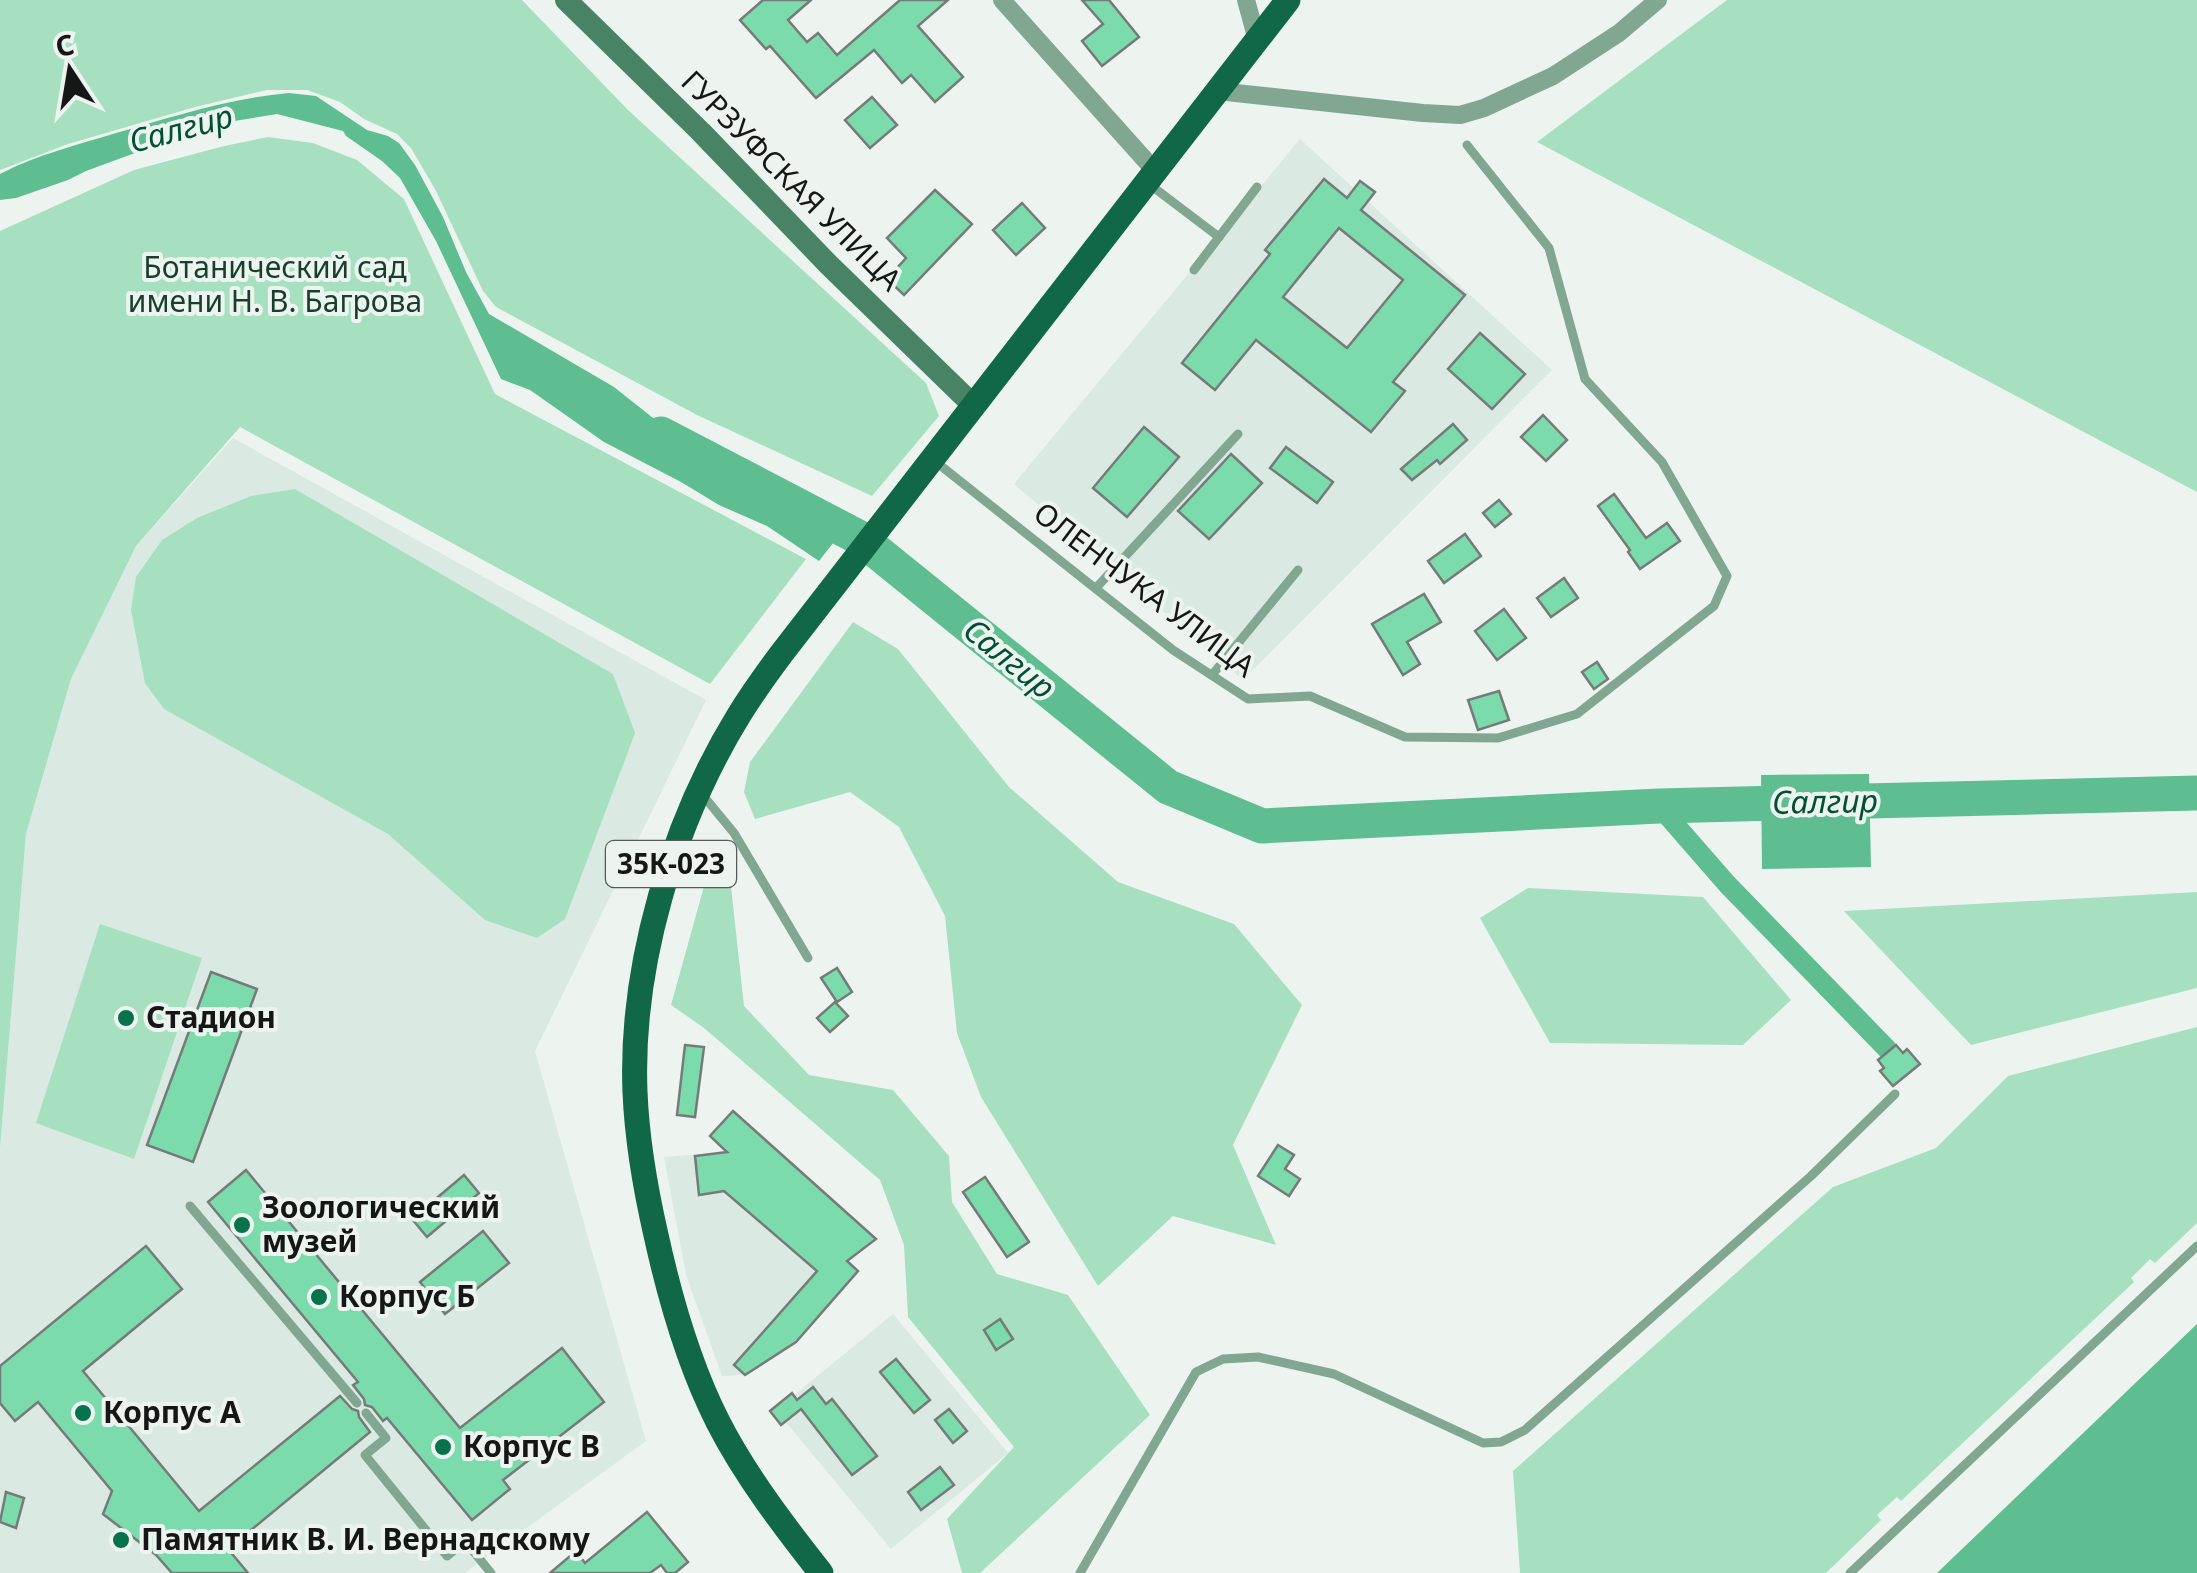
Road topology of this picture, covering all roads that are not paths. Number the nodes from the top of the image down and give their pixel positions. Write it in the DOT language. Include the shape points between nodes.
graph roads {
  1 [pos="566,0"];
  2 [pos="1002,0"];
  3 [pos="1246,0"];
  4 [pos="1288,0"];
  5 [pos="1658,0"];
  6 [pos="1257,40"];
  7 [pos="1217,91"];
  8 [pos="1467,146"];
  9 [pos="1150,176"];
  10 [pos="1257,187"];
  11 [pos="1219,236"];
  12 [pos="1194,270"];
  13 [pos="973,404"];
  14 [pos="1238,434"];
  15 [pos="931,458"];
  16 [pos="1298,570"];
  17 [pos="1096,588"];
  18 [pos="1212,674"];
  19 [pos="699,790"];
  20 [pos="808,958"];
  21 [pos="1895,1094"];
  22 [pos="190,1206"];
  23 [pos="2197,1246"];
  24 [pos="357,1403"];
  25 [pos="366,1414"];
  26 [pos="490,1573"];
  27 [pos="821,1573"];
  28 [pos="1080,1573"];
  29 [pos="1850,1573"];
  1 -- 13 [label="main road, ГУРЗУФСКАЯ УЛИЦА"];
  2 -- 9 [label="street"];
  3 -- 6 [label="street"];
  4 -- 6 [label="main road, 35К-023"];
  5 -- 7 [label="street" via="1552,76 1460,115"];
  6 -- 7 [label="main road, 35К-023"];
  7 -- 9 [label="main road, 35К-023"];
  8 -- 18 [label="lane, ОЛЕНЧУКА УЛИЦА" via="1549,248 1585,379 1662,462 1727,576 1714,606 1577,714 1498,738 1405,737 1310,696 1248,699"];
  9 -- 11 [label="lane"];
  9 -- 13 [label="main road, 35К-023"];
  10 -- 11 [label="lane"];
  11 -- 12 [label="lane"];
  13 -- 15 [label="main road, 35К-023"];
  14 -- 17 [label="lane"];
  15 -- 17 [label="lane, ОЛЕНЧУКА УЛИЦА"];
  15 -- 19 [label="main road, 35К-023" via="739,714"];
  16 -- 18 [label="lane"];
  17 -- 18 [label="lane, ОЛЕНЧУКА УЛИЦА"];
  19 -- 20 [label="lane" via="734,833"];
  19 -- 27 [label="main road, 35К-023" via="656,912 642,980 634,1088 643,1178 689,1356 719,1424"];
  21 -- 28 [label="lane" via="1525,1430 1501,1442 1483,1443 1334,1374 1258,1357 1223,1359 1196,1372"];
  22 -- 24 [label="lane"];
  23 -- 29 [label="lane"];
  25 -- 26 [label="lane" via="386,1438 364,1455 447,1556 466,1541"];
}
